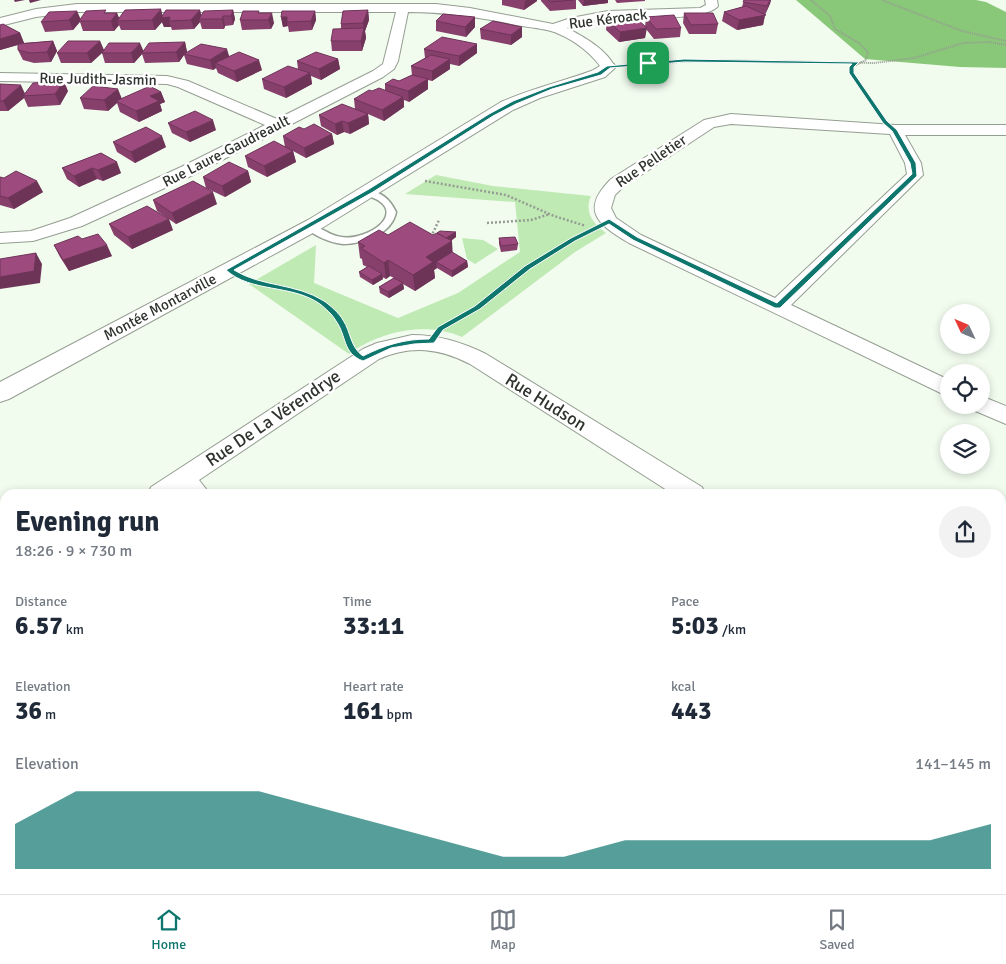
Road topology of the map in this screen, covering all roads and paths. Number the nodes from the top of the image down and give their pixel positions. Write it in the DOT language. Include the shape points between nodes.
graph roads {
  1 [pos="711,0"];
  2 [pos="811,0"];
  3 [pos="882,0"];
  4 [pos="105,4"];
  5 [pos="260,4"];
  6 [pos="403,7"];
  7 [pos="0,22"];
  8 [pos="556,28"];
  9 [pos="976,36"];
  10 [pos="979,40"];
  11 [pos="1006,41"];
  12 [pos="1006,45"];
  13 [pos="857,63"];
  14 [pos="608,67"];
  15 [pos="0,77"];
  16 [pos="277,125"];
  17 [pos="895,130"];
  18 [pos="1006,130"];
  19 [pos="400,173"];
  20 [pos="368,192"];
  21 [pos="550,214"];
  22 [pos="439,220"];
  23 [pos="487,223"];
  24 [pos="309,227"];
  25 [pos="0,238"];
  26 [pos="430,240"];
  27 [pos="229,270"];
  28 [pos="778,306"];
  29 [pos="431,342"];
  30 [pos="389,346"];
  31 [pos="363,359"];
  32 [pos="940,385"];
  33 [pos="0,393"];
  34 [pos="990,408"];
  35 [pos="1006,416"];
  36 [pos="190,486"];
  37 [pos="685,489"];
  1 -- 8 [label="street, Rue Kéroack" via="712,6 703,11 584,19"];
  2 -- 13 [label="path" via="830,16 835,29 864,47 868,57"];
  3 -- 9 [label="path"];
  4 -- 5 [label="street"];
  4 -- 7 [label="street" via="50,10"];
  5 -- 6 [label="street"];
  6 -- 8 [label="street" via="452,9"];
  6 -- 16 [label="street, Rue Laure-Gaudreault" via="387,68"];
  8 -- 14 [label="street" via="572,34"];
  9 -- 10 [label="path"];
  9 -- 11 [label="path"];
  10 -- 12 [label="path"];
  10 -- 13 [label="path" via="899,61"];
  13 -- 14 [label="path" via="684,60"];
  13 -- 17 [label="path" via="852,67 852,73 885,122"];
  14 -- 19 [label="street, Montée Montarville" via="599,74 542,91 507,106"];
  15 -- 16 [label="street, Rue Judith-Jasmin" via="167,80"];
  16 -- 25 [label="street, Rue Laure-Gaudreault" via="76,222 33,236"];
  17 -- 18 [label="street"];
  17 -- 28 [label="street" via="913,163 915,175"];
  17 -- 28 [label="street, Rue Pelletier" via="731,119 709,123 617,183 606,194 602,210 619,229"];
  19 -- 20 [label="street, Montée Montarville"];
  19 -- 21 [label="path" via="427,182 506,195"];
  20 -- 24 [label="street, Montée Montarville"];
  20 -- 24 [label="lane" via="389,204 391,212 388,223 376,232 343,241"];
  21 -- 23 [label="path" via="531,220"];
  21 -- 29 [label="path" via="594,228 528,267 477,308 440,328"];
  22 -- 26 [label="path"];
  24 -- 27 [label="street, Montée Montarville"];
  27 -- 31 [label="path" via="244,280 297,291 322,303 340,320 352,352"];
  27 -- 33 [label="street, Montée Montarville"];
  28 -- 32 [label="street, Rue Pelletier"];
  29 -- 30 [label="street, Rue Hudson"];
  29 -- 37 [label="street, Rue Hudson" via="478,359"];
  30 -- 31 [label="street, Rue De La Vérendrye"];
  31 -- 36 [label="street, Rue De La Vérendrye"];
  34 -- 35 [label="street"];
}
